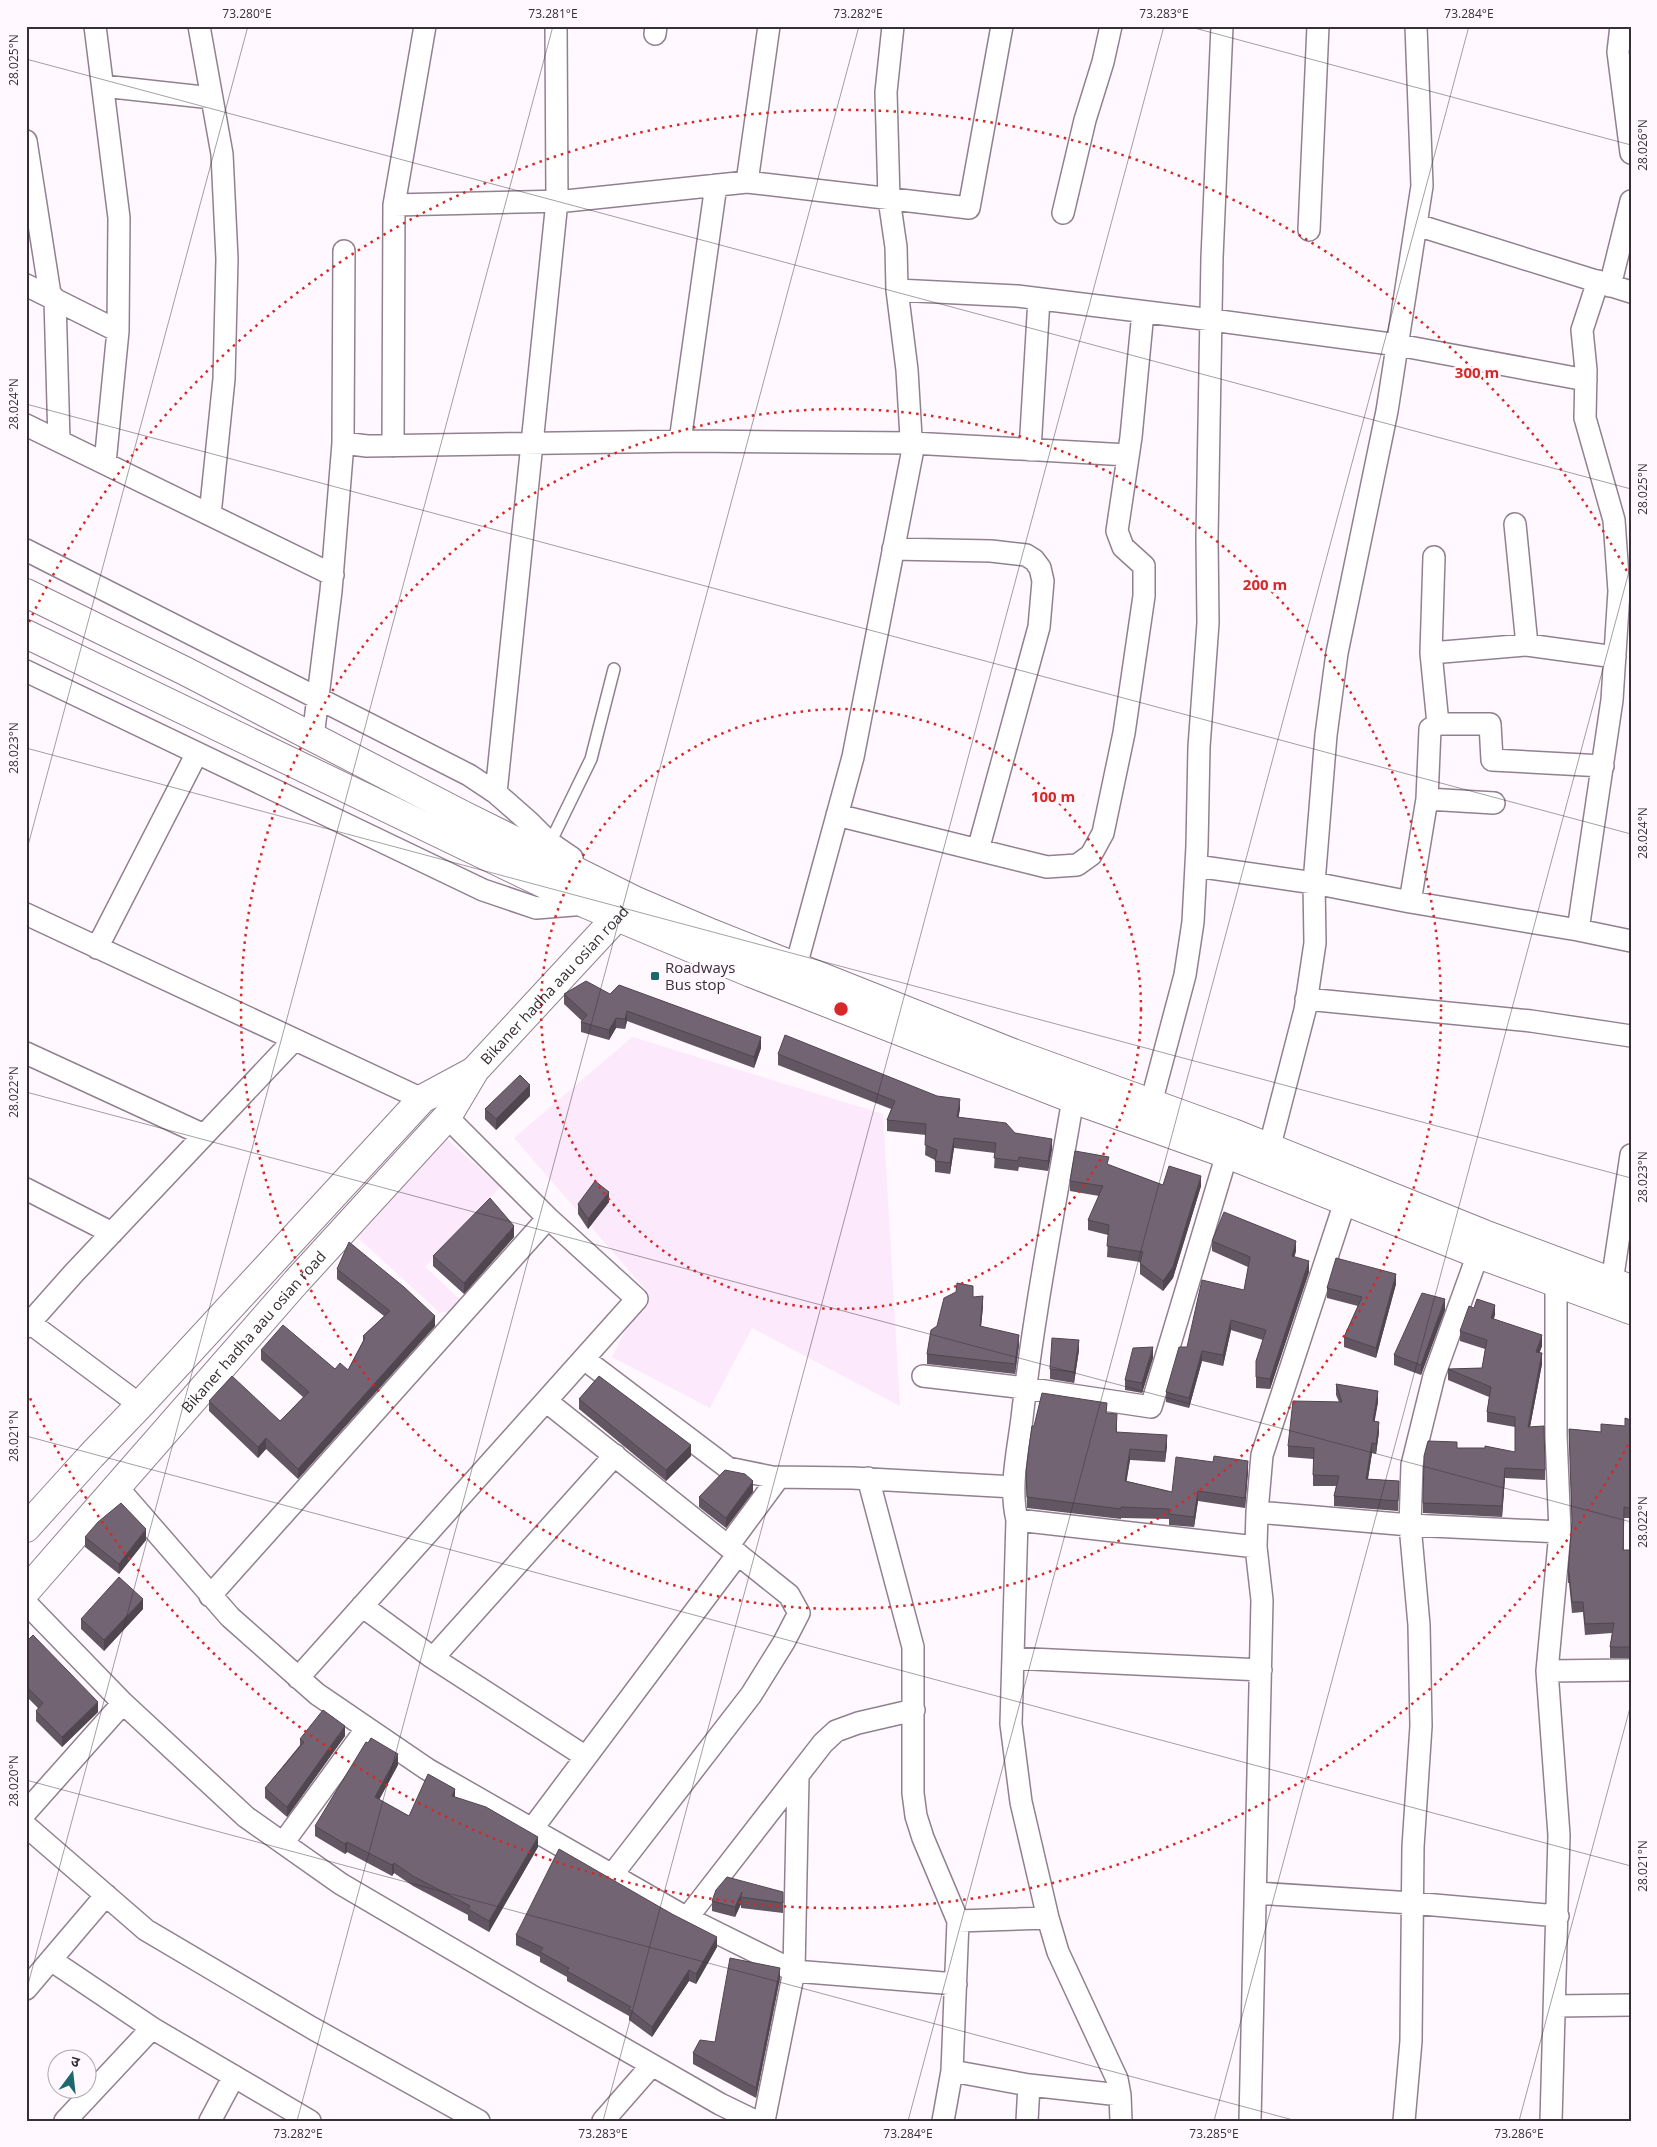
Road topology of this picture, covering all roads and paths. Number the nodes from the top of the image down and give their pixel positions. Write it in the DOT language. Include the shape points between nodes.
graph roads {
  1 [pos="95,26"];
  2 [pos="199,26"];
  3 [pos="425,26"];
  4 [pos="556,26"];
  5 [pos="769,26"];
  6 [pos="893,26"];
  7 [pos="1002,26"];
  8 [pos="1111,26"];
  9 [pos="1222,26"];
  10 [pos="1318,26"];
  11 [pos="1416,26"];
  12 [pos="1621,26"];
  13 [pos="104,86"];
  14 [pos="212,98"];
  15 [pos="26,141"];
  16 [pos="1631,153"];
  17 [pos="747,182"];
  18 [pos="716,185"];
  19 [pos="889,199"];
  20 [pos="557,201"];
  21 [pos="1631,201"];
  22 [pos="394,205"];
  23 [pos="1064,213"];
  24 [pos="1417,226"];
  25 [pos="1309,230"];
  26 [pos="344,251"];
  27 [pos="1604,283"];
  28 [pos="26,285"];
  29 [pos="897,290"];
  30 [pos="1631,292"];
  31 [pos="55,299"];
  32 [pos="1039,299"];
  33 [pos="1143,312"];
  34 [pos="1212,320"];
  35 [pos="118,331"];
  36 [pos="1398,345"];
  37 [pos="1586,380"];
  38 [pos="26,425"];
  39 [pos="60,441"];
  40 [pos="680,441"];
  41 [pos="532,443"];
  42 [pos="912,443"];
  43 [pos="343,444"];
  44 [pos="393,446"];
  45 [pos="1030,450"];
  46 [pos="1128,455"];
  47 [pos="105,464"];
  48 [pos="210,515"];
  49 [pos="1515,524"];
  50 [pos="893,549"];
  51 [pos="26,550"];
  52 [pos="1434,558"];
  53 [pos="332,575"];
  54 [pos="26,593"];
  55 [pos="26,634"];
  56 [pos="1527,645"];
  57 [pos="1431,654"];
  58 [pos="1615,656"];
  59 [pos="614,669"];
  60 [pos="26,671"];
  61 [pos="318,698"];
  62 [pos="1438,724"];
  63 [pos="314,737"];
  64 [pos="197,753"];
  65 [pos="1602,766"];
  66 [pos="496,793"];
  67 [pos="1426,799"];
  68 [pos="1494,804"];
  69 [pos="837,815"];
  70 [pos="550,843"];
  71 [pos="978,850"];
  72 [pos="1196,866"];
  73 [pos="1314,882"];
  74 [pos="1410,902"];
  75 [pos="586,904"];
  76 [pos="626,908"];
  77 [pos="26,914"];
  78 [pos="1578,930"];
  79 [pos="1631,941"];
  80 [pos="97,948"];
  81 [pos="796,966"];
  82 [pos="1306,999"];
  83 [pos="1631,1036"];
  84 [pos="294,1040"];
  85 [pos="26,1053"];
  86 [pos="475,1070"];
  87 [pos="422,1099"];
  88 [pos="1073,1099"];
  89 [pos="1151,1104"];
  90 [pos="447,1116"];
  91 [pos="204,1135"];
  92 [pos="1269,1149"];
  93 [pos="1227,1154"];
  94 [pos="1631,1155"];
  95 [pos="26,1189"];
  96 [pos="1345,1202"];
  97 [pos="548,1218"];
  98 [pos="112,1233"];
  99 [pos="1478,1254"];
  100 [pos="1556,1282"];
  101 [pos="1621,1285"];
  102 [pos="1631,1310"];
  103 [pos="28,1325"];
  104 [pos="584,1359"];
  105 [pos="923,1376"];
  106 [pos="1025,1388"];
  107 [pos="546,1401"];
  108 [pos="140,1405"];
  109 [pos="614,1455"];
  110 [pos="779,1477"];
  111 [pos="868,1478"];
  112 [pos="116,1487"];
  113 [pos="1014,1487"];
  114 [pos="1257,1512"];
  115 [pos="1017,1520"];
  116 [pos="1410,1525"];
  117 [pos="26,1528"];
  118 [pos="1560,1532"];
  119 [pos="1256,1547"];
  120 [pos="733,1550"];
  121 [pos="26,1591"];
  122 [pos="210,1596"];
  123 [pos="26,1603"];
  124 [pos="362,1606"];
  125 [pos="432,1658"];
  126 [pos="1013,1658"];
  127 [pos="1261,1670"];
  128 [pos="1631,1670"];
  129 [pos="1547,1671"];
  130 [pos="298,1678"];
  131 [pos="123,1703"];
  132 [pos="914,1710"];
  133 [pos="367,1728"];
  134 [pos="586,1757"];
  135 [pos="798,1777"];
  136 [pos="26,1812"];
  137 [pos="26,1826"];
  138 [pos="532,1829"];
  139 [pos="283,1843"];
  140 [pos="612,1875"];
  141 [pos="1256,1893"];
  142 [pos="106,1895"];
  143 [pos="1412,1903"];
  144 [pos="1558,1916"];
  145 [pos="687,1918"];
  146 [pos="1048,1918"];
  147 [pos="958,1921"];
  148 [pos="51,1960"];
  149 [pos="794,1972"];
  150 [pos="956,1984"];
  151 [pos="26,1989"];
  152 [pos="1631,2004"];
  153 [pos="1556,2006"];
  154 [pos="152,2028"];
  155 [pos="652,2065"];
  156 [pos="952,2071"];
  157 [pos="234,2076"];
  158 [pos="1030,2085"];
  159 [pos="1120,2095"];
  160 [pos="66,2121"];
  161 [pos="210,2121"];
  162 [pos="310,2121"];
  163 [pos="479,2121"];
  164 [pos="603,2121"];
  165 [pos="754,2121"];
  166 [pos="764,2121"];
  167 [pos="943,2121"];
  168 [pos="1027,2121"];
  169 [pos="1121,2121"];
  170 [pos="1250,2121"];
  171 [pos="1404,2121"];
  172 [pos="1551,2121"];
  1 -- 13 [label="street"];
  2 -- 14 [label="street"];
  3 -- 22 [label="street"];
  4 -- 20 [label="street"];
  5 -- 17 [label="street"];
  6 -- 19 [label="street" via="886,92"];
  7 -- 19 [label="street" via="969,208"];
  8 -- 23 [label="street"];
  9 -- 34 [label="street"];
  10 -- 25 [label="street"];
  11 -- 24 [label="street" via="1422,186"];
  12 -- 16 [label="street" via="1618,52"];
  13 -- 14 [label="street"];
  13 -- 35 [label="street" via="119,218"];
  14 -- 48 [label="street" via="222,154 227,258 224,380"];
  15 -- 31 [label="street" via="50,294"];
  17 -- 18 [label="street"];
  17 -- 19 [label="street"];
  18 -- 20 [label="street"];
  18 -- 40 [label="street"];
  19 -- 29 [label="street" via="896,247"];
  20 -- 22 [label="street"];
  20 -- 41 [label="street"];
  21 -- 27 [label="street"];
  22 -- 44 [label="street"];
  24 -- 27 [label="street"];
  24 -- 36 [label="street"];
  26 -- 43 [label="street"];
  27 -- 30 [label="street"];
  27 -- 37 [label="street" via="1582,330"];
  28 -- 31 [label="street"];
  29 -- 32 [label="street"];
  29 -- 42 [label="street"];
  31 -- 35 [label="street"];
  31 -- 39 [label="street"];
  32 -- 33 [label="street"];
  32 -- 45 [label="street"];
  33 -- 34 [label="street"];
  33 -- 46 [label="street"];
  34 -- 36 [label="street"];
  34 -- 72 [label="street" via="1208,623 1199,747"];
  35 -- 47 [label="street"];
  36 -- 37 [label="street"];
  36 -- 73 [label="street" via="1337,653 1326,735"];
  37 -- 58 [label="street" via="1585,418 1614,520 1619,591"];
  38 -- 39 [label="street"];
  39 -- 47 [label="street"];
  40 -- 41 [label="street"];
  40 -- 42 [label="street"];
  41 -- 44 [label="street"];
  41 -- 66 [label="street"];
  42 -- 45 [label="street"];
  42 -- 50 [label="street"];
  43 -- 44 [label="street"];
  43 -- 53 [label="street"];
  45 -- 46 [label="street"];
  46 -- 71 [label="street" via="1117,531 1123,547 1144,566 1144,596 1124,733 1102,833 1091,855 1077,865 1047,867"];
  47 -- 48 [label="street"];
  48 -- 53 [label="street"];
  49 -- 56 [label="street"];
  50 -- 69 [label="street" via="853,757"];
  50 -- 71 [label="street" via="1026,555 1040,568 1039,627"];
  51 -- 61 [label="street"];
  52 -- 57 [label="street"];
  53 -- 61 [label="street"];
  54 -- 63 [label="main road"];
  55 -- 75 [label="main road"];
  56 -- 57 [label="street"];
  56 -- 58 [label="street"];
  57 -- 62 [label="street"];
  58 -- 65 [label="street"];
  59 -- 70 [label="lane" via="591,759"];
  60 -- 64 [label="street"];
  61 -- 63 [label="street"];
  61 -- 66 [label="street" via="469,775"];
  62 -- 65 [label="street" via="1490,724 1492,760"];
  62 -- 67 [label="street" via="1430,729"];
  63 -- 76 [label="main road" via="463,815"];
  64 -- 75 [label="street" via="483,890 536,908"];
  64 -- 80 [label="street"];
  65 -- 78 [label="street"];
  66 -- 70 [label="street"];
  67 -- 68 [label="street"];
  67 -- 74 [label="street"];
  69 -- 71 [label="street"];
  69 -- 81 [label="street"];
  70 -- 76 [label="street"];
  72 -- 73 [label="street"];
  72 -- 89 [label="street" via="1185,975"];
  73 -- 74 [label="street"];
  73 -- 82 [label="street" via="1315,943"];
  74 -- 78 [label="street"];
  75 -- 76 [label="main road"];
  76 -- 81 [label="main road"];
  76 -- 86 [label="main road, Bikaner hadha aau osian road"];
  76 -- 88 [label="main road" via="751,973"];
  77 -- 80 [label="street"];
  78 -- 79 [label="street"];
  80 -- 84 [label="street"];
  81 -- 89 [label="main road"];
  82 -- 83 [label="street" via="1532,1021"];
  82 -- 92 [label="street"];
  84 -- 87 [label="street"];
  84 -- 91 [label="street"];
  85 -- 91 [label="street"];
  86 -- 87 [label="main road, Bikaner hadha aau osian road"];
  86 -- 90 [label="main road, Bikaner hadha aau osian road"];
  87 -- 108 [label="main road, Bikaner hadha aau osian road"];
  88 -- 93 [label="main road"];
  88 -- 106 [label="street"];
  89 -- 92 [label="main road"];
  90 -- 97 [label="street"];
  90 -- 112 [label="main road, Bikaner hadha aau osian road"];
  91 -- 98 [label="street"];
  92 -- 101 [label="main road"];
  93 -- 96 [label="main road"];
  93 -- 106 [label="street" via="1151,1407"];
  94 -- 101 [label="street"];
  95 -- 98 [label="street"];
  96 -- 99 [label="main road"];
  96 -- 114 [label="street" via="1262,1455"];
  97 -- 104 [label="street" via="637,1299"];
  97 -- 122 [label="street"];
  98 -- 103 [label="street"];
  99 -- 100 [label="main road"];
  99 -- 116 [label="street" via="1434,1376 1412,1465"];
  100 -- 102 [label="main road"];
  100 -- 118 [label="street"];
  103 -- 108 [label="street"];
  104 -- 107 [label="street"];
  104 -- 110 [label="street" via="728,1468"];
  105 -- 106 [label="street"];
  106 -- 113 [label="street"];
  107 -- 109 [label="street"];
  107 -- 124 [label="street"];
  108 -- 117 [label="main road, Bikaner hadha aau osian road"];
  109 -- 120 [label="street"];
  109 -- 125 [label="street"];
  110 -- 111 [label="street"];
  110 -- 120 [label="street"];
  111 -- 113 [label="street"];
  111 -- 132 [label="street" via="913,1647"];
  112 -- 121 [label="main road, Bikaner hadha aau osian road"];
  112 -- 122 [label="street"];
  113 -- 115 [label="street"];
  114 -- 116 [label="street"];
  114 -- 119 [label="street"];
  115 -- 119 [label="street"];
  115 -- 126 [label="street"];
  116 -- 118 [label="street"];
  116 -- 143 [label="street" via="1418,1625 1421,1726"];
  118 -- 129 [label="street"];
  119 -- 127 [label="street" via="1262,1600"];
  120 -- 134 [label="street"];
  120 -- 140 [label="street" via="789,1595 799,1613 751,1695"];
  122 -- 130 [label="street"];
  123 -- 131 [label="street"];
  124 -- 125 [label="street"];
  124 -- 130 [label="street"];
  125 -- 134 [label="street"];
  126 -- 127 [label="street"];
  126 -- 146 [label="street" via="1011,1724 1021,1802"];
  127 -- 141 [label="street"];
  128 -- 129 [label="street"];
  129 -- 144 [label="street" via="1559,1835"];
  130 -- 133 [label="street"];
  131 -- 136 [label="street"];
  131 -- 139 [label="street" via="246,1817"];
  132 -- 135 [label="street" via="836,1731"];
  132 -- 147 [label="street" via="913,1793 916,1816"];
  133 -- 138 [label="street" via="427,1769"];
  133 -- 139 [label="street"];
  134 -- 138 [label="street"];
  135 -- 145 [label="street"];
  135 -- 149 [label="street"];
  137 -- 142 [label="street"];
  138 -- 140 [label="street"];
  139 -- 155 [label="street" via="341,1884"];
  140 -- 145 [label="street"];
  141 -- 143 [label="street"];
  141 -- 170 [label="street"];
  142 -- 148 [label="street"];
  142 -- 163 [label="street" via="146,1930"];
  143 -- 144 [label="street"];
  143 -- 171 [label="street" via="1411,2041"];
  144 -- 153 [label="street"];
  145 -- 149 [label="street"];
  146 -- 147 [label="street"];
  146 -- 159 [label="street" via="1058,1952 1116,2079"];
  147 -- 150 [label="street"];
  148 -- 151 [label="street"];
  148 -- 154 [label="street"];
  149 -- 150 [label="street"];
  149 -- 166 [label="street"];
  150 -- 156 [label="street"];
  152 -- 153 [label="street"];
  153 -- 172 [label="street"];
  154 -- 157 [label="street"];
  154 -- 160 [label="street"];
  155 -- 164 [label="street"];
  155 -- 165 [label="street"];
  156 -- 158 [label="street"];
  156 -- 167 [label="street"];
  157 -- 161 [label="street"];
  157 -- 162 [label="street"];
  158 -- 159 [label="street"];
  158 -- 168 [label="street"];
  159 -- 169 [label="street"];
}
